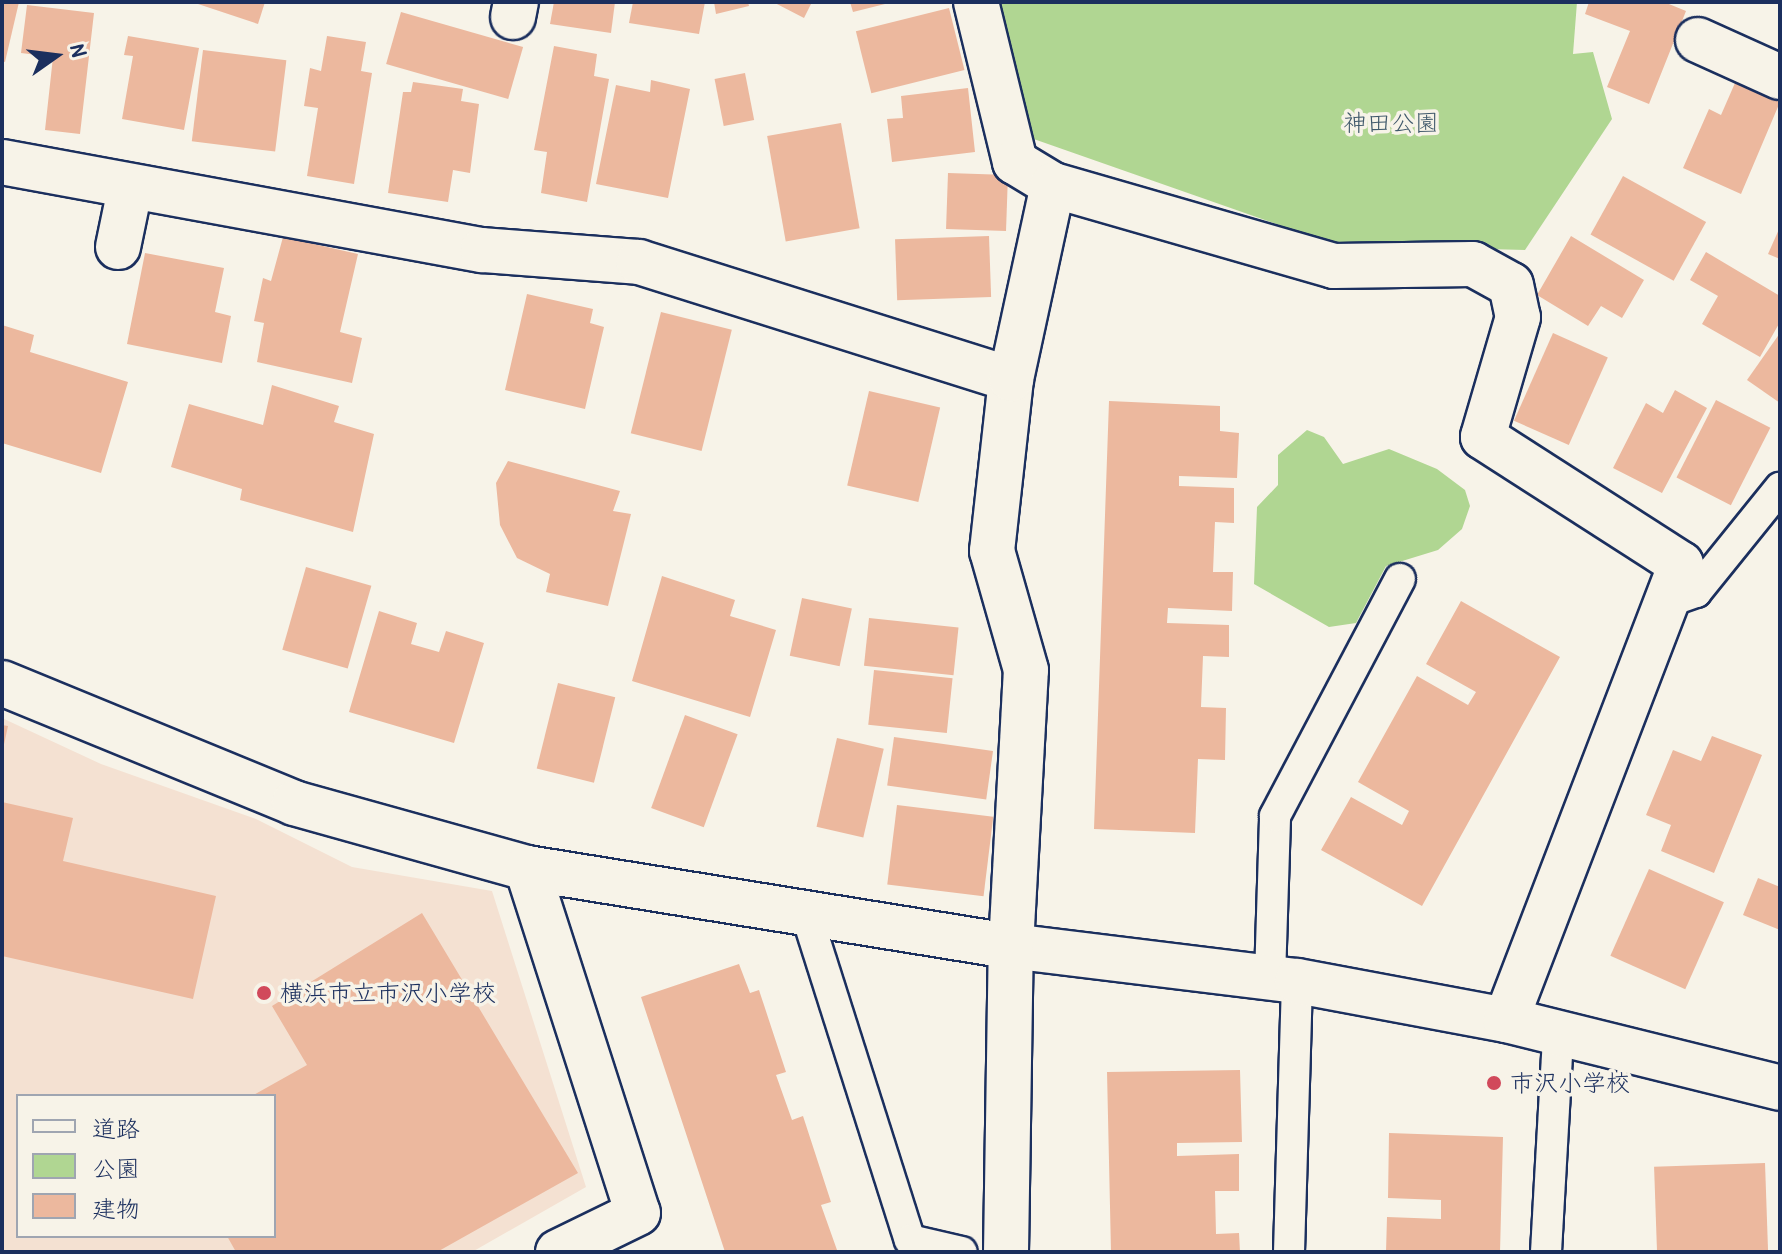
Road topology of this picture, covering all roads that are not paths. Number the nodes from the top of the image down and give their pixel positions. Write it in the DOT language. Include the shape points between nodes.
graph roads {
  1 [pos="976,2"];
  2 [pos="1698,40"];
  3 [pos="1780,77"];
  4 [pos="2,162"];
  5 [pos="1053,185"];
  6 [pos="130,189"];
  7 [pos="118,247"];
  8 [pos="1011,379"];
  9 [pos="1780,488"];
  10 [pos="1400,579"];
  11 [pos="1667,602"];
  12 [pos="2,683"];
  13 [pos="527,868"];
  14 [pos="806,913"];
  15 [pos="1011,946"];
  16 [pos="1284,979"];
  17 [pos="1506,1020"];
  18 [pos="1558,1035"];
  19 [pos="1780,1088"];
  20 [pos="558,1252"];
  21 [pos="962,1252"];
  22 [pos="1006,1252"];
  23 [pos="1289,1252"];
  24 [pos="1546,1252"];
  1 -- 5 [label="street" via="1015,162"];
  2 -- 3 [label="street"];
  4 -- 6 [label="street"];
  5 -- 8 [label="street"];
  5 -- 11 [label="street" via="1334,266 1473,264 1511,285 1518,317 1483,437 1681,564"];
  6 -- 7 [label="street"];
  6 -- 8 [label="street" via="483,250 639,262"];
  8 -- 15 [label="street" via="992,551 1026,670"];
  9 -- 11 [label="lane" via="1696,592"];
  10 -- 16 [label="lane" via="1275,816"];
  11 -- 17 [label="street"];
  12 -- 13 [label="street" via="294,803"];
  13 -- 14 [label="street"];
  13 -- 20 [label="street" via="638,1213"];
  14 -- 15 [label="street"];
  14 -- 21 [label="lane" via="910,1240"];
  15 -- 16 [label="street"];
  15 -- 22 [label="street"];
  16 -- 17 [label="street"];
  16 -- 23 [label="lane"];
  17 -- 18 [label="street"];
  18 -- 19 [label="street"];
  18 -- 24 [label="lane"];
}
